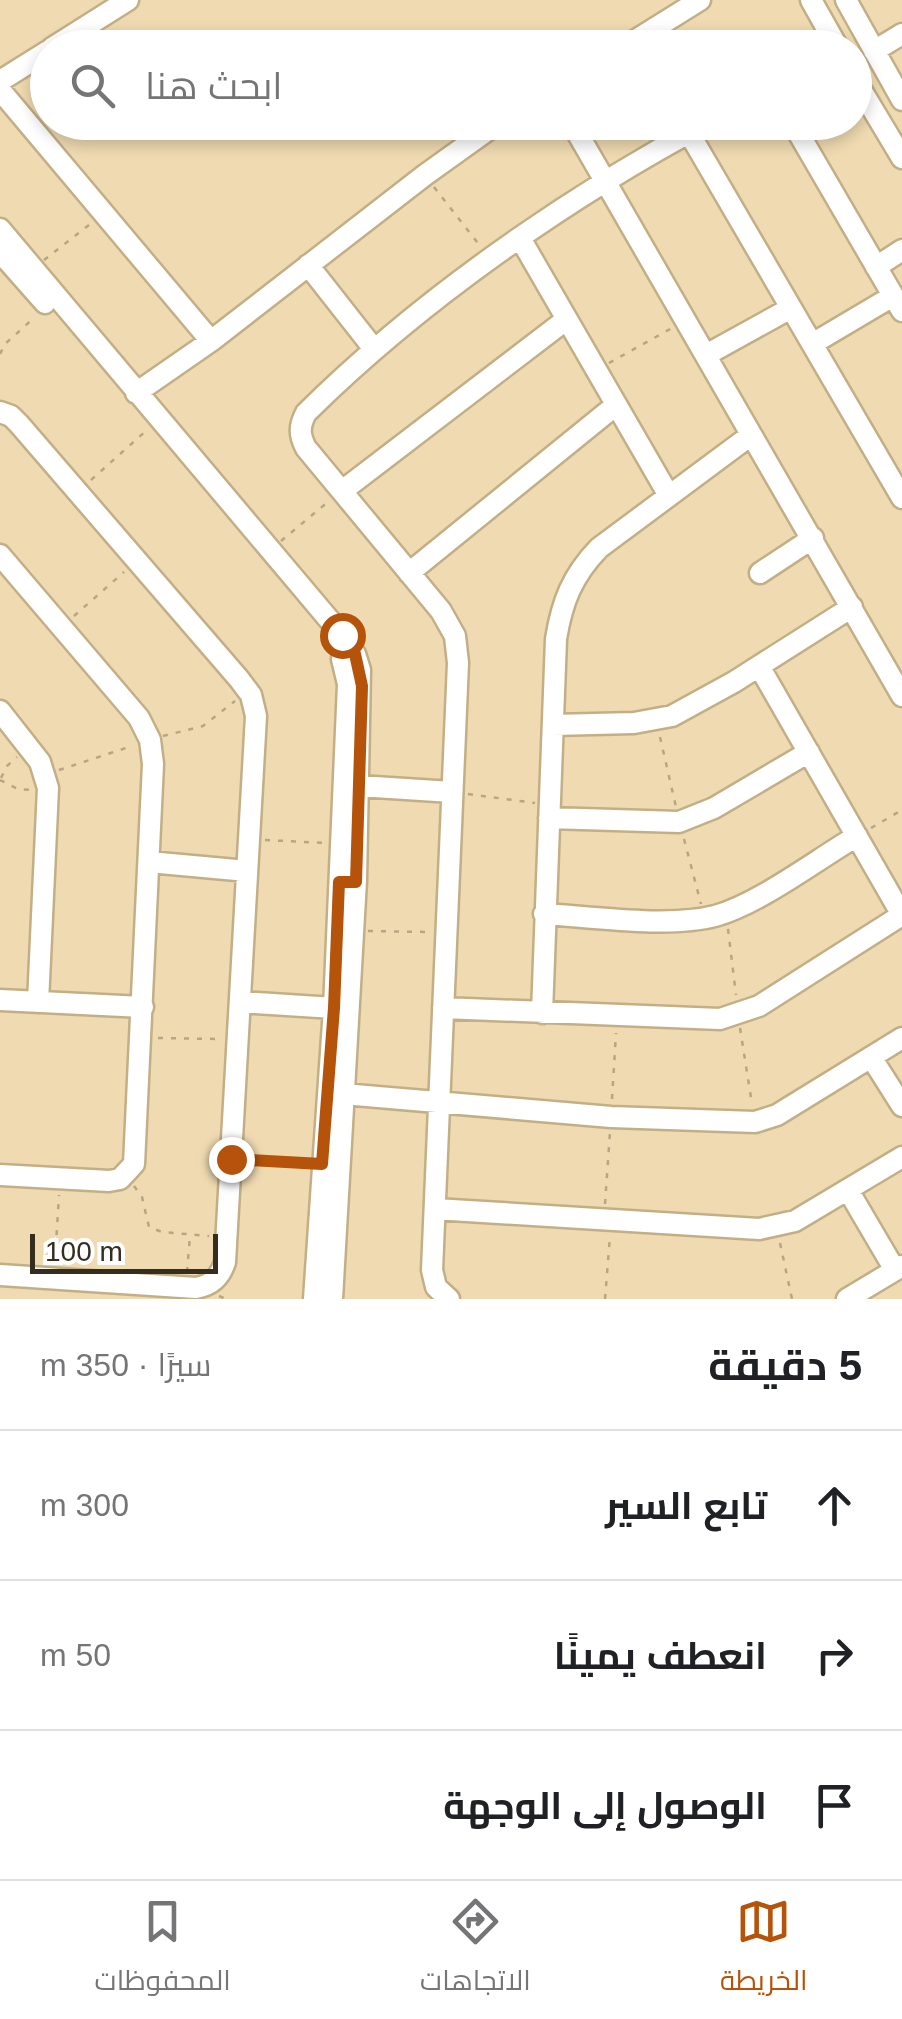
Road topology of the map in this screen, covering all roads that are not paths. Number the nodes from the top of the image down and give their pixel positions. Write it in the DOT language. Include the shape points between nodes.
graph roads {
  1 [pos="128,0"];
  2 [pos="700,0"];
  3 [pos="811,0"];
  4 [pos="846,0"];
  5 [pos="902,14"];
  6 [pos="80,30"];
  7 [pos="652,30"];
  8 [pos="828,30"];
  9 [pos="862,30"];
  10 [pos="902,33"];
  11 [pos="872,47"];
  12 [pos="874,51"];
  13 [pos="30,61"];
  14 [pos="0,80"];
  15 [pos="0,90"];
  16 [pos="902,100"];
  17 [pos="872,108"];
  18 [pos="30,126"];
  19 [pos="41,140"];
  20 [pos="474,140"];
  21 [pos="582,140"];
  22 [pos="677,140"];
  23 [pos="693,140"];
  24 [pos="802,140"];
  25 [pos="902,158"];
  26 [pos="606,180"];
  27 [pos="0,229"];
  28 [pos="520,238"];
  29 [pos="902,250"];
  30 [pos="2,258"];
  31 [pos="308,265"];
  32 [pos="876,266"];
  33 [pos="898,304"];
  34 [pos="791,308"];
  35 [pos="567,319"];
  36 [pos="211,342"];
  37 [pos="812,344"];
  38 [pos="374,349"];
  39 [pos="706,354"];
  40 [pos="136,393"];
  41 [pos="616,404"];
  42 [pos="0,412"];
  43 [pos="752,435"];
  44 [pos="342,491"];
  45 [pos="668,494"];
  46 [pos="902,498"];
  47 [pos="813,538"];
  48 [pos="0,555"];
  49 [pos="409,573"];
  50 [pos="760,573"];
  51 [pos="852,606"];
  52 [pos="759,666"];
  53 [pos="901,692"];
  54 [pos="0,711"];
  55 [pos="553,725"];
  56 [pos="808,752"];
  57 [pos="359,786"];
  58 [pos="452,792"];
  59 [pos="549,812"];
  60 [pos="857,836"];
  61 [pos="148,862"];
  62 [pos="247,870"];
  63 [pos="348,882"];
  64 [pos="544,914"];
  65 [pos="902,915"];
  66 [pos="0,1000"];
  67 [pos="38,1002"];
  68 [pos="240,1002"];
  69 [pos="143,1007"];
  70 [pos="334,1008"];
  71 [pos="443,1008"];
  72 [pos="542,1013"];
  73 [pos="902,1038"];
  74 [pos="871,1057"];
  75 [pos="343,1094"];
  76 [pos="439,1104"];
  77 [pos="902,1106"];
  78 [pos="902,1157"];
  79 [pos="0,1175"];
  80 [pos="848,1190"];
  81 [pos="435,1209"];
  82 [pos="899,1268"];
  83 [pos="0,1276"];
  84 [pos="314,1299"];
  85 [pos="332,1299"];
  86 [pos="449,1299"];
  87 [pos="848,1299"];
  1 -- 6 [label="street"];
  2 -- 7 [label="street"];
  3 -- 8 [label="street"];
  4 -- 9 [label="street"];
  5 -- 10 [label="street" via="896,20"];
  10 -- 12 [label="street"];
  11 -- 12 [label="street"];
  12 -- 16 [label="street"];
  13 -- 14 [label="street"];
  15 -- 18 [label="street"];
  17 -- 25 [label="street"];
  19 -- 36 [label="street"];
  20 -- 31 [label="street"];
  21 -- 26 [label="street"];
  22 -- 26 [label="street"];
  23 -- 34 [label="street"];
  24 -- 32 [label="street"];
  26 -- 28 [label="street"];
  26 -- 39 [label="street"];
  27 -- 40 [label="street"];
  28 -- 35 [label="street"];
  28 -- 38 [label="street"];
  29 -- 32 [label="street"];
  30 -- 63 [label="street" via="344,664 341,844"];
  31 -- 36 [label="street"];
  31 -- 38 [label="street"];
  32 -- 33 [label="street"];
  33 -- 37 [label="street"];
  34 -- 37 [label="street"];
  34 -- 39 [label="street"];
  35 -- 41 [label="street"];
  35 -- 44 [label="street"];
  36 -- 40 [label="street"];
  37 -- 46 [label="street"];
  38 -- 44 [label="street" via="300,424 306,448"];
  39 -- 43 [label="street"];
  40 -- 57 [label="street" via="355,654 362,686"];
  41 -- 45 [label="street"];
  41 -- 49 [label="street"];
  42 -- 62 [label="street" via="19,424 250,694 256,716"];
  43 -- 45 [label="street"];
  43 -- 47 [label="street"];
  44 -- 49 [label="street"];
  45 -- 55 [label="street" via="599,548 567,591 556,639"];
  47 -- 50 [label="street"];
  47 -- 51 [label="street"];
  48 -- 61 [label="street" via="139,718 150,740"];
  49 -- 58 [label="street" via="454,636"];
  51 -- 52 [label="street"];
  51 -- 53 [label="street"];
  52 -- 55 [label="street" via="656,721"];
  52 -- 56 [label="street"];
  54 -- 67 [label="street" via="32,751 48,788"];
  55 -- 59 [label="street"];
  56 -- 59 [label="street" via="679,822"];
  56 -- 60 [label="street"];
  57 -- 58 [label="street"];
  57 -- 63 [label="street"];
  58 -- 71 [label="street"];
  59 -- 64 [label="street"];
  60 -- 64 [label="street" via="716,916"];
  60 -- 65 [label="street"];
  61 -- 62 [label="street"];
  61 -- 69 [label="street"];
  62 -- 68 [label="street"];
  63 -- 70 [label="street"];
  63 -- 75 [label="street" via="354,931"];
  64 -- 72 [label="street"];
  65 -- 72 [label="street" via="738,1014 701,1020"];
  66 -- 67 [label="street"];
  67 -- 69 [label="street"];
  68 -- 70 [label="street"];
  68 -- 83 [label="street" via="225,1262 215,1280 186,1288"];
  69 -- 79 [label="street" via="134,1164 120,1178"];
  70 -- 84 [label="street"];
  71 -- 72 [label="street"];
  71 -- 76 [label="street"];
  73 -- 74 [label="street"];
  74 -- 76 [label="street" via="777,1115 754,1122"];
  74 -- 77 [label="street"];
  75 -- 76 [label="street"];
  75 -- 85 [label="street"];
  76 -- 81 [label="street"];
  78 -- 80 [label="street"];
  80 -- 81 [label="street" via="777,1227 742,1230"];
  80 -- 82 [label="street"];
  81 -- 86 [label="street" via="433,1278"];
  82 -- 87 [label="street"];
}
